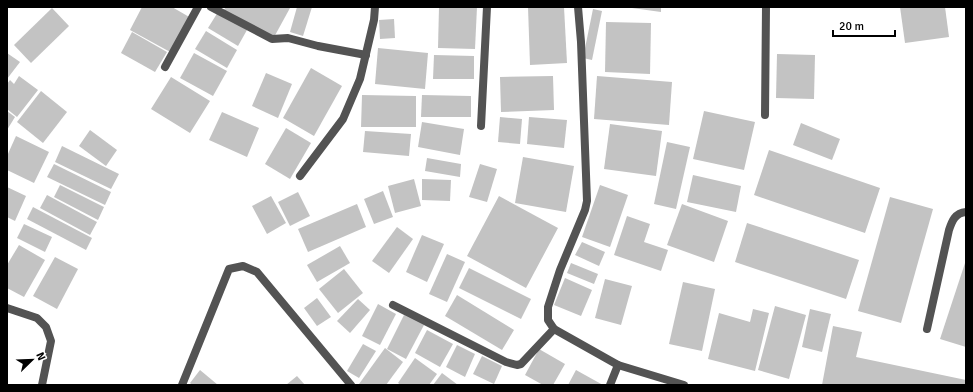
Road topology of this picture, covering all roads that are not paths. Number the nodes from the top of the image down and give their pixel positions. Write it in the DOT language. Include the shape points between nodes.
graph roads {
  1 [pos="198,7"];
  2 [pos="211,7"];
  3 [pos="375,7"];
  4 [pos="487,7"];
  5 [pos="578,7"];
  6 [pos="766,7"];
  7 [pos="366,55"];
  8 [pos="165,67"];
  9 [pos="765,115"];
  10 [pos="481,126"];
  11 [pos="300,176"];
  12 [pos="966,212"];
  13 [pos="393,305"];
  14 [pos="7,308"];
  15 [pos="554,329"];
  16 [pos="927,329"];
  17 [pos="618,365"];
  18 [pos="42,385"];
  19 [pos="182,385"];
  20 [pos="351,385"];
  21 [pos="610,385"];
  22 [pos="684,385"];
  1 -- 8 [label="street"];
  2 -- 7 [label="street" via="272,39 288,38"];
  3 -- 7 [label="street"];
  4 -- 10 [label="street"];
  5 -- 15 [label="street" via="587,201 548,307 548,320"];
  6 -- 9 [label="street"];
  7 -- 11 [label="street" via="360,79 343,118"];
  12 -- 16 [label="street" via="956,215 948,230"];
  13 -- 15 [label="street" via="506,362 517,365 522,364"];
  14 -- 18 [label="street" via="37,318 46,327 51,341"];
  15 -- 17 [label="street"];
  17 -- 21 [label="street"];
  17 -- 22 [label="street"];
  19 -- 20 [label="street" via="229,269 243,266 257,272"];
}
